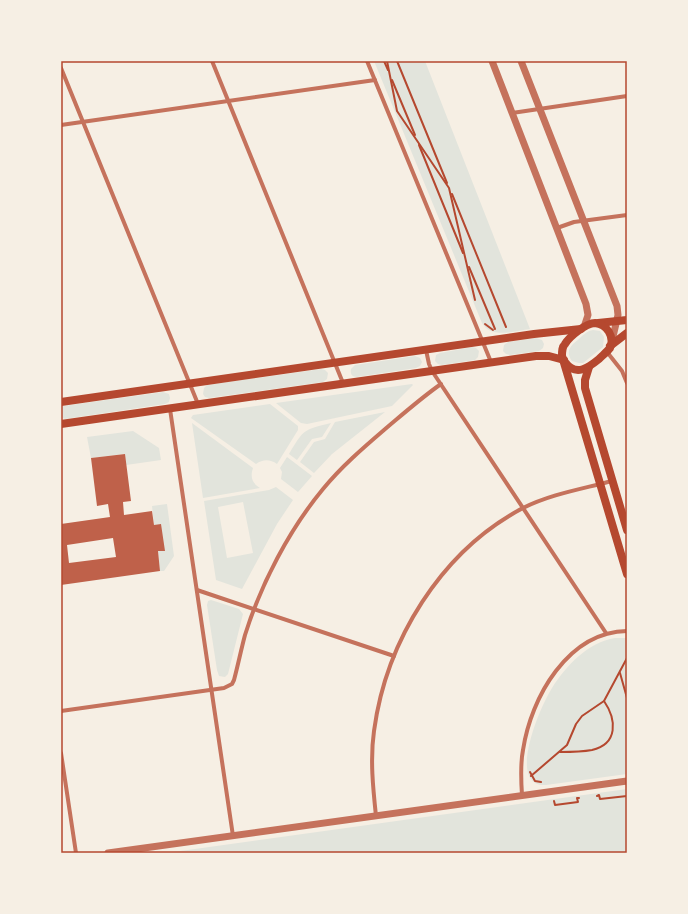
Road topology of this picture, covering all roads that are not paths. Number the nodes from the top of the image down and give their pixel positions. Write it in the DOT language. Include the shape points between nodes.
graph roads {
  1 [pos="212,61"];
  2 [pos="367,61"];
  3 [pos="492,61"];
  4 [pos="521,61"];
  5 [pos="61,68"];
  6 [pos="375,80"];
  7 [pos="627,96"];
  8 [pos="228,101"];
  9 [pos="540,109"];
  10 [pos="512,113"];
  11 [pos="83,122"];
  12 [pos="61,125"];
  13 [pos="627,215"];
  14 [pos="583,220"];
  15 [pos="557,228"];
  16 [pos="627,320"];
  17 [pos="617,322"];
  18 [pos="593,323"];
  19 [pos="582,328"];
  20 [pos="627,333"];
  21 [pos="482,341"];
  22 [pos="609,347"];
  23 [pos="426,349"];
  24 [pos="564,361"];
  25 [pos="491,362"];
  26 [pos="334,363"];
  27 [pos="589,367"];
  28 [pos="432,371"];
  29 [pos="189,383"];
  30 [pos="627,383"];
  31 [pos="343,384"];
  32 [pos="441,384"];
  33 [pos="61,402"];
  34 [pos="198,404"];
  35 [pos="170,408"];
  36 [pos="61,424"];
  37 [pos="612,481"];
  38 [pos="600,484"];
  39 [pos="523,508"];
  40 [pos="627,530"];
  41 [pos="627,574"];
  42 [pos="197,590"];
  43 [pos="255,609"];
  44 [pos="627,631"];
  45 [pos="606,633"];
  46 [pos="394,656"];
  47 [pos="211,690"];
  48 [pos="61,711"];
  49 [pos="61,753"];
  50 [pos="627,781"];
  51 [pos="522,795"];
  52 [pos="376,816"];
  53 [pos="233,836"];
  54 [pos="76,853"];
  55 [pos="108,853"];
  1 -- 8 [label="street"];
  2 -- 6 [label="street"];
  3 -- 10 [label="street"];
  4 -- 9 [label="street"];
  5 -- 11 [label="street"];
  6 -- 8 [label="street"];
  6 -- 21 [label="street"];
  7 -- 9 [label="street"];
  8 -- 11 [label="street"];
  8 -- 26 [label="street"];
  9 -- 10 [label="street"];
  9 -- 14 [label="street"];
  10 -- 15 [label="street"];
  11 -- 12 [label="street"];
  11 -- 29 [label="street"];
  13 -- 14 [label="street"];
  14 -- 15 [label="street"];
  14 -- 17 [label="street" via="617,306"];
  15 -- 19 [label="street" via="587,308 587,318"];
  16 -- 17 [label="main road"];
  17 -- 18 [label="main road"];
  17 -- 22 [label="street"];
  18 -- 19 [label="main road"];
  18 -- 22 [label="main road" via="607,329 611,336"];
  19 -- 21 [label="main road"];
  19 -- 24 [label="main road" via="564,344"];
  20 -- 22 [label="main road"];
  21 -- 23 [label="main road"];
  21 -- 25 [label="street"];
  22 -- 27 [label="main road"];
  22 -- 30 [label="street"];
  23 -- 26 [label="main road"];
  23 -- 28 [label="street"];
  24 -- 25 [label="main road" via="541,356"];
  24 -- 27 [label="main road" via="576,370"];
  24 -- 38 [label="main road"];
  25 -- 28 [label="main road"];
  26 -- 29 [label="main road"];
  26 -- 31 [label="street"];
  27 -- 37 [label="main road" via="585,388"];
  28 -- 31 [label="main road"];
  28 -- 32 [label="street"];
  29 -- 33 [label="main road"];
  29 -- 34 [label="street"];
  31 -- 34 [label="main road"];
  32 -- 39 [label="street"];
  32 -- 43 [label="street" via="370,442 324,488 293,531"];
  34 -- 35 [label="main road"];
  35 -- 36 [label="main road"];
  35 -- 42 [label="street"];
  37 -- 38 [label="street"];
  37 -- 40 [label="main road"];
  38 -- 39 [label="street"];
  38 -- 41 [label="main road"];
  39 -- 45 [label="street"];
  39 -- 46 [label="street" via="486,532 449,567 413,616"];
  42 -- 43 [label="street"];
  42 -- 47 [label="street"];
  43 -- 46 [label="street"];
  43 -- 47 [label="street" via="233,682 227,687"];
  44 -- 45 [label="street"];
  45 -- 51 [label="street" via="569,657 557,670 542,694 527,728 521,772"];
  46 -- 52 [label="street" via="380,700 374,733 372,766"];
  47 -- 48 [label="street"];
  47 -- 53 [label="street"];
  49 -- 54 [label="street"];
  50 -- 51 [label="street"];
  51 -- 52 [label="street"];
  52 -- 53 [label="street"];
  53 -- 55 [label="street"];
}
